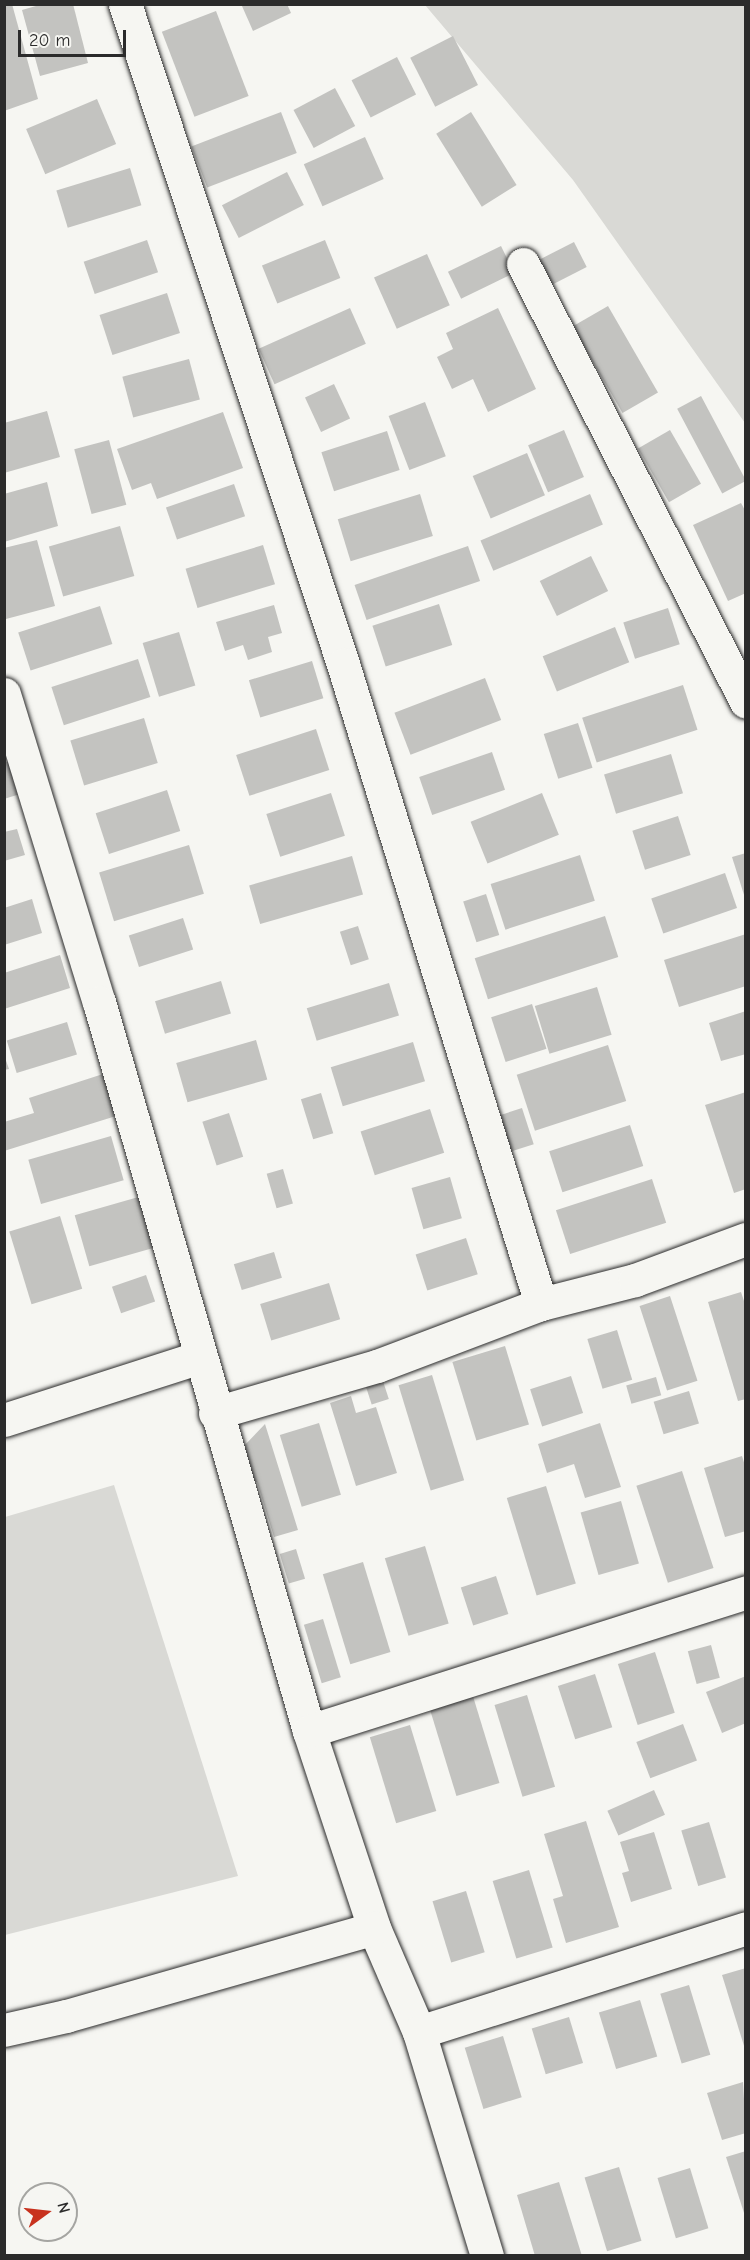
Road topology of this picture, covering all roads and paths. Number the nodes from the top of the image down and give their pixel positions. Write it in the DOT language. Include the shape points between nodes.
graph roads {
  1 [pos="125,4"];
  2 [pos="522,264"];
  3 [pos="4,694"];
  4 [pos="746,701"];
  5 [pos="746,1239"];
  6 [pos="541,1304"];
  7 [pos="200,1357"];
  8 [pos="215,1413"];
  9 [pos="4,1420"];
  10 [pos="746,1592"];
  11 [pos="309,1731"];
  12 [pos="374,1928"];
  13 [pos="746,1928"];
  14 [pos="4,2030"];
  15 [pos="419,2032"];
  16 [pos="486,2256"];
  1 -- 6 [label="street" via="343,664"];
  2 -- 4 [label="street"];
  3 -- 7 [label="street" via="99,1002"];
  5 -- 6 [label="street" via="635,1280"];
  6 -- 8 [label="street" via="377,1366"];
  7 -- 8 [label="street"];
  7 -- 9 [label="street"];
  8 -- 11 [label="street"];
  10 -- 11 [label="street"];
  11 -- 12 [label="street"];
  12 -- 14 [label="street"];
  12 -- 15 [label="street"];
  13 -- 15 [label="street"];
  15 -- 16 [label="street"];
}
